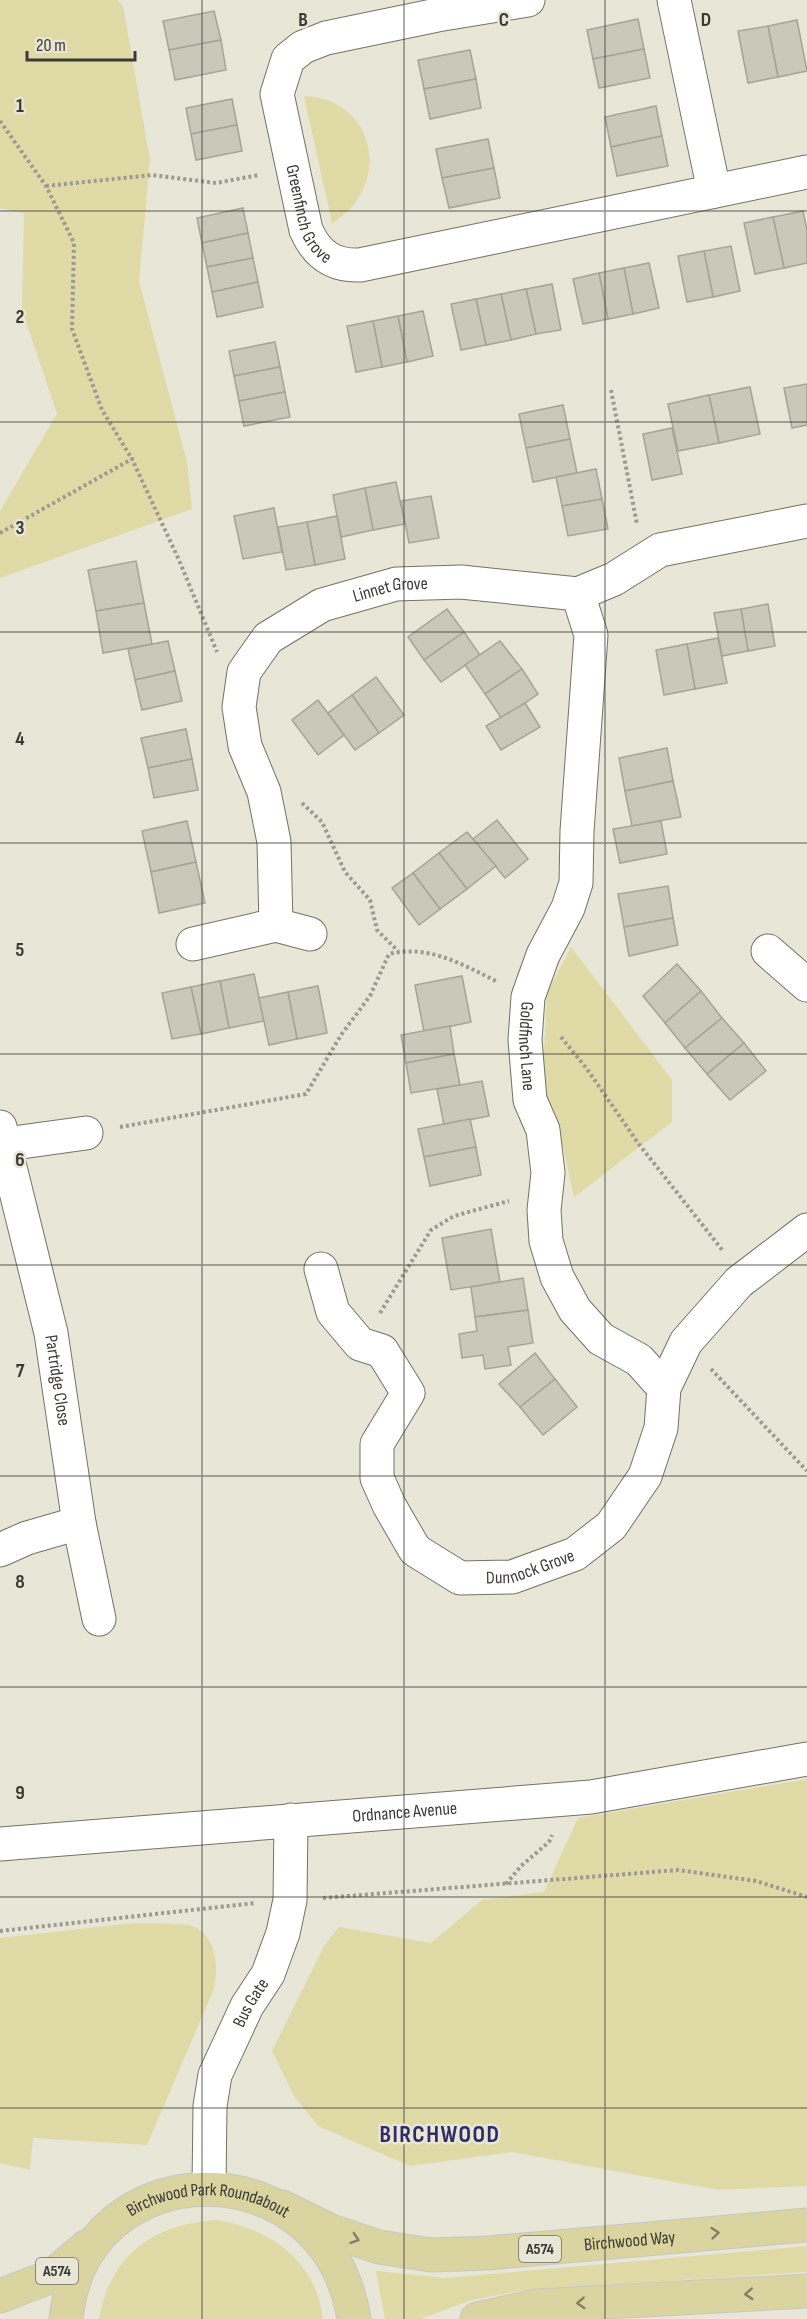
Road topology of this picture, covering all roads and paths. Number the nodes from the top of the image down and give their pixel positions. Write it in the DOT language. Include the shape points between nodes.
graph roads {
  1 [pos="528,0"];
  2 [pos="674,0"];
  3 [pos="0,121"];
  4 [pos="292,168"];
  5 [pos="807,172"];
  6 [pos="46,186"];
  7 [pos="714,192"];
  8 [pos="611,390"];
  9 [pos="132,459"];
  10 [pos="807,521"];
  11 [pos="0,533"];
  12 [pos="644,560"];
  13 [pos="578,594"];
  14 [pos="216,651"];
  15 [pos="294,795"];
  16 [pos="276,925"];
  17 [pos="310,934"];
  18 [pos="192,944"];
  19 [pos="398,951"];
  20 [pos="768,951"];
  21 [pos="807,985"];
  22 [pos="528,997"];
  23 [pos="86,1133"];
  24 [pos="1,1139"];
  25 [pos="546,1191"];
  26 [pos="706,1229"];
  27 [pos="807,1231"];
  28 [pos="321,1269"];
  29 [pos="686,1342"];
  30 [pos="360,1344"];
  31 [pos="664,1388"];
  32 [pos="807,1471"];
  33 [pos="79,1523"];
  34 [pos="0,1550"];
  35 [pos="99,1619"];
  36 [pos="807,1759"];
  37 [pos="291,1820"];
  38 [pos="556,1827"];
  39 [pos="0,1844"];
  40 [pos="506,1884"];
  41 [pos="807,1897"];
  42 [pos="321,1898"];
  43 [pos="257,1902"];
  44 [pos="0,1931"];
  45 [pos="209,2188"];
  46 [pos="282,2207"];
  47 [pos="807,2225"];
  48 [pos="105,2231"];
  49 [pos="807,2291"];
  50 [pos="0,2296"];
  51 [pos="66,2319"];
  52 [pos="354,2319"];
  53 [pos="477,2319"];
  1 -- 4 [label="street, Greenfinch Grove" via="326,38 303,47 288,59 277,94"];
  2 -- 7 [label="street"];
  3 -- 6 [label="path"];
  4 -- 6 [label="path" via="216,183 152,175"];
  4 -- 7 [label="street, Greenfinch Grove" via="312,244 322,255 346,266"];
  5 -- 7 [label="street, Greenfinch Grove"];
  6 -- 9 [label="path" via="74,243 72,329 102,410"];
  8 -- 12 [label="path"];
  9 -- 11 [label="path"];
  9 -- 14 [label="path"];
  10 -- 12 [label="street, Linnet Grove" via="660,550"];
  12 -- 13 [label="street, Linnet Grove" via="614,579"];
  13 -- 16 [label="street, Linnet Grove" via="461,582 396,584 322,605 268,638 244,672 239,707 245,746 264,792 274,842"];
  13 -- 22 [label="street, Goldfinch Lane" via="591,635 576,883"];
  15 -- 19 [label="path" via="322,822 345,872 370,900 376,930"];
  16 -- 17 [label="street"];
  16 -- 18 [label="street"];
  19 -- 22 [label="path" via="444,956"];
  19 -- 23 [label="path" via="389,954 370,996 306,1094"];
  20 -- 21 [label="street"];
  22 -- 25 [label="street, Goldfinch Lane" via="525,1040 530,1100 543,1130"];
  22 -- 26 [label="path"];
  23 -- 24 [label="street, Partridge Close"];
  24 -- 33 [label="street, Partridge Close" via="51,1333"];
  25 -- 30 [label="path" via="454,1216 431,1230"];
  25 -- 31 [label="street, Goldfinch Lane" via="546,1241 557,1277 575,1310 601,1339 639,1360"];
  27 -- 29 [label="street, Dunnock Grove" via="739,1282"];
  28 -- 30 [label="street, Dunnock Grove" via="333,1312"];
  29 -- 31 [label="street, Dunnock Grove"];
  29 -- 32 [label="path"];
  30 -- 31 [label="street, Dunnock Grove" via="382,1351 408,1393 377,1444 377,1478 415,1550 460,1578 512,1577 575,1554 611,1526 645,1476 661,1428"];
  33 -- 34 [label="street"];
  33 -- 35 [label="street, Partridge Close"];
  36 -- 37 [label="street, Ordnance Avenue" via="591,1797"];
  37 -- 39 [label="street, Ordnance Avenue"];
  37 -- 45 [label="street, Bus Gate" via="290,1900 283,1933 268,1974 242,2017 215,2075 210,2106"];
  38 -- 40 [label="path" via="549,1842"];
  40 -- 41 [label="path" via="678,1870 756,1881"];
  40 -- 42 [label="path"];
  43 -- 44 [label="path"];
  45 -- 46 [label="main road, Birchwood Park Roundabout / A574" via="246,2192"];
  45 -- 48 [label="main road, Birchwood Park Roundabout / A574" via="171,2193 144,2204"];
  46 -- 47 [label="main road, Birchwood Way / A574, one-way" via="331,2231 379,2247 431,2255"];
  46 -- 52 [label="main road, Birchwood Park Roundabout / A574" via="317,2235 342,2273"];
  48 -- 50 [label="main road, A574" via="52,2276"];
  48 -- 51 [label="main road, Birchwood Park Roundabout / A574" via="82,2263 68,2300"];
  49 -- 53 [label="main road, one-way" via="536,2306"];
}
